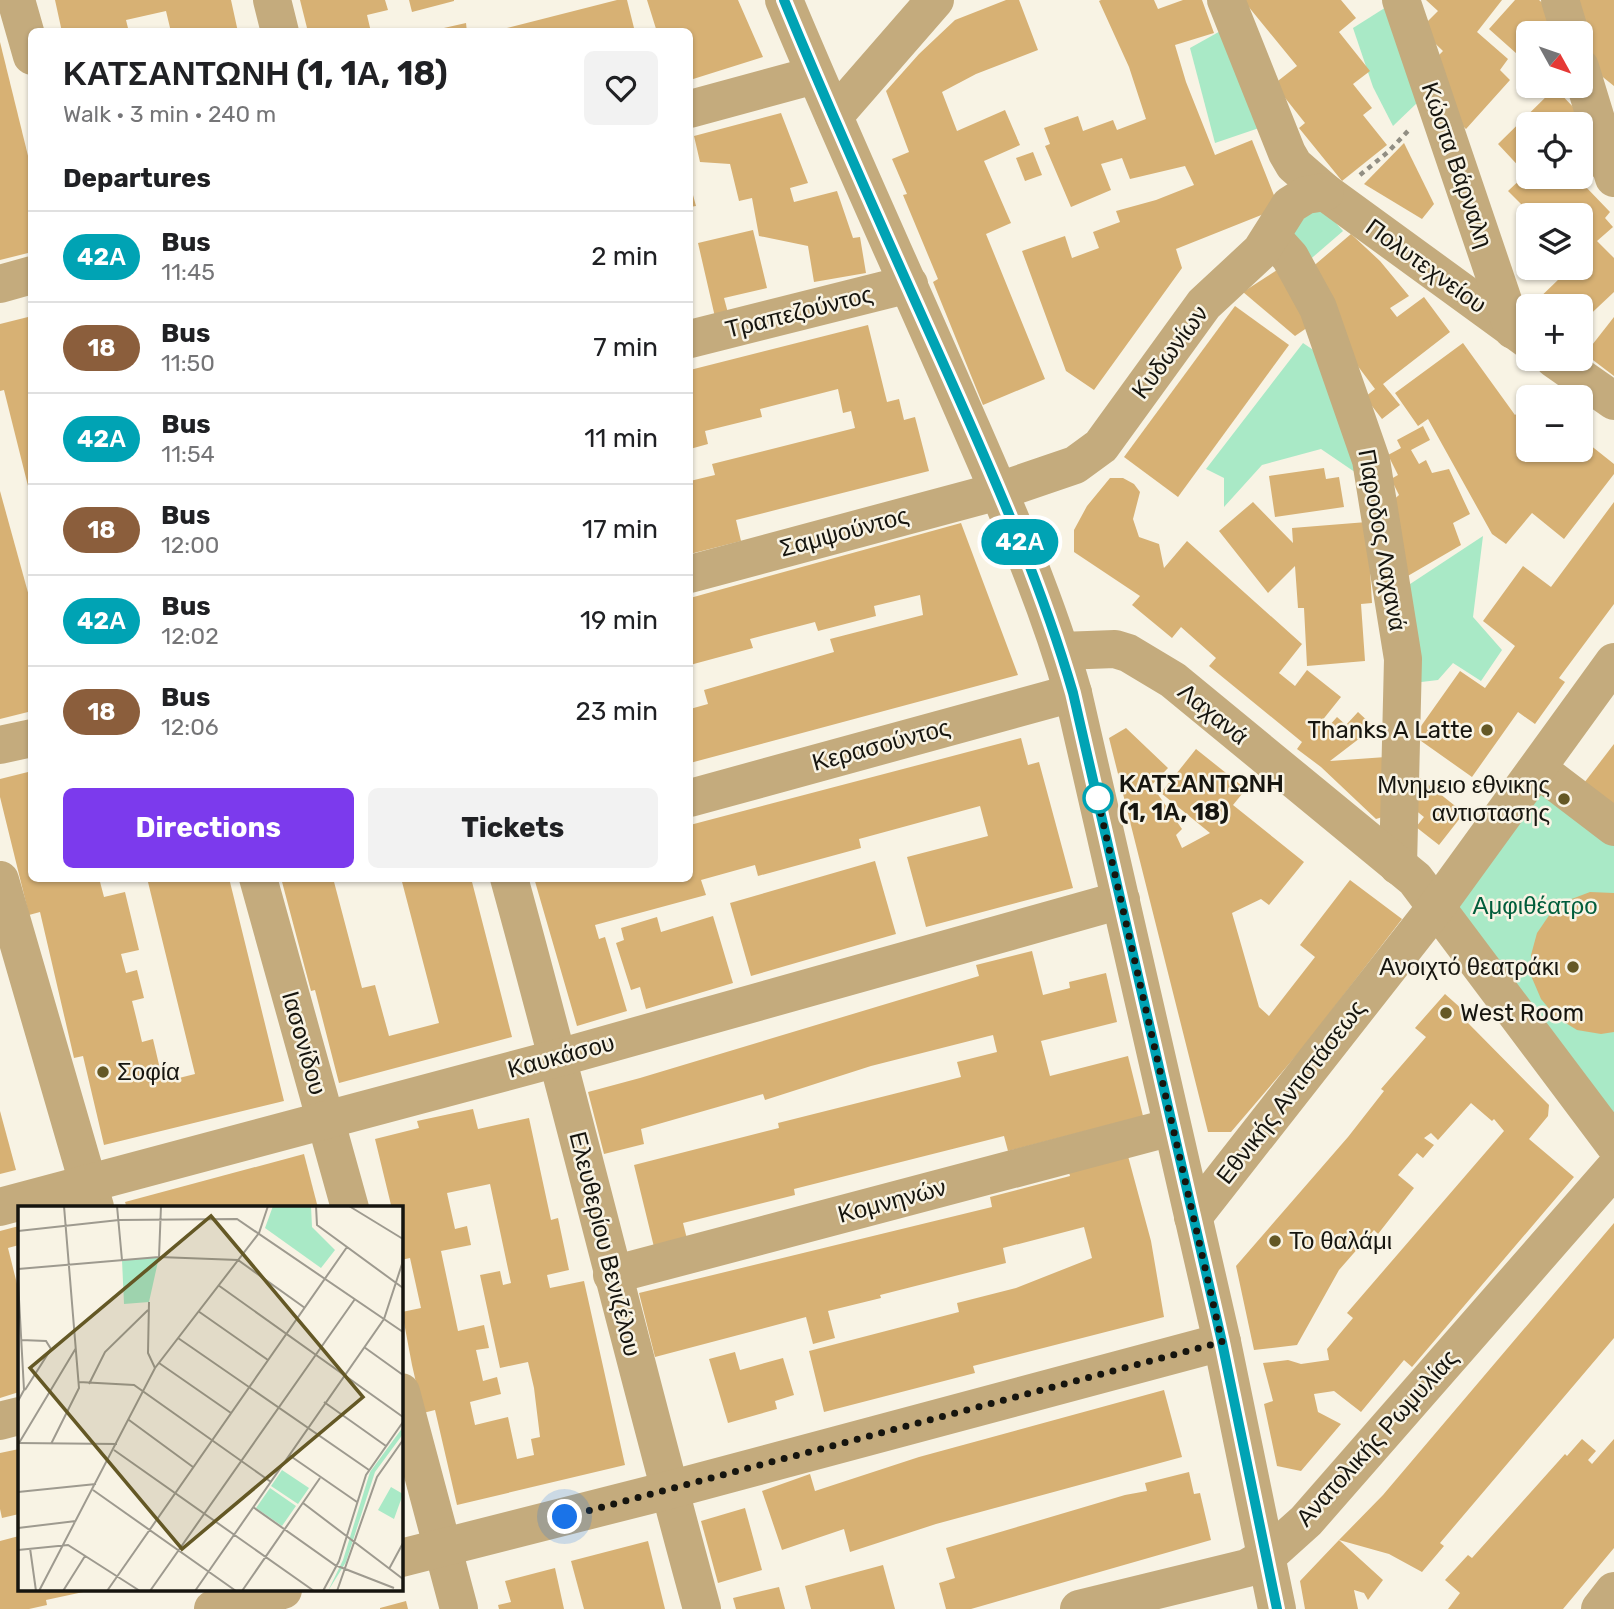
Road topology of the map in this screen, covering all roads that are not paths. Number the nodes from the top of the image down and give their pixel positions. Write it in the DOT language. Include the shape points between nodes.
graph roads {
  1 [pos="16,0"];
  2 [pos="272,0"];
  3 [pos="784,0"];
  4 [pos="935,0"];
  5 [pos="1226,0"];
  6 [pos="1401,0"];
  7 [pos="1560,0"];
  8 [pos="1566,21"];
  9 [pos="279,28"];
  10 [pos="28,42"];
  11 [pos="815,75"];
  12 [pos="1589,98"];
  13 [pos="693,108"];
  14 [pos="834,116"];
  15 [pos="1614,178"];
  16 [pos="1325,192"];
  17 [pos="1271,236"];
  18 [pos="28,276"];
  19 [pos="0,284"];
  20 [pos="909,284"];
  21 [pos="1516,324"];
  22 [pos="1516,332"];
  23 [pos="693,338"];
  24 [pos="1571,371"];
  25 [pos="1614,401"];
  26 [pos="999,491"];
  27 [pos="693,573"];
  28 [pos="1061,651"];
  29 [pos="1614,662"];
  30 [pos="1073,693"];
  31 [pos="28,739"];
  32 [pos="0,746"];
  33 [pos="1538,769"];
  34 [pos="693,797"];
  35 [pos="1614,827"];
  36 [pos="1398,866"];
  37 [pos="0,880"];
  38 [pos="259,882"];
  39 [pos="510,882"];
  40 [pos="1121,900"];
  41 [pos="1437,906"];
  42 [pos="12,969"];
  43 [pos="558,1058"];
  44 [pos="326,1119"];
  45 [pos="1172,1127"];
  46 [pos="1614,1144"];
  47 [pos="1614,1169"];
  48 [pos="92,1196"];
  49 [pos="349,1206"];
  50 [pos="0,1207"];
  51 [pos="1193,1217"];
  52 [pos="612,1275"];
  53 [pos="1222,1342"];
  54 [pos="402,1396"];
  55 [pos="18,1416"];
  56 [pos="0,1421"];
  57 [pos="669,1490"];
  58 [pos="442,1548"];
  59 [pos="1266,1557"];
  60 [pos="402,1558"];
  61 [pos="1614,1591"];
  62 [pos="201,1592"];
  63 [pos="276,1592"];
  64 [pos="205,1609"];
  65 [pos="213,1609"];
  66 [pos="459,1609"];
  67 [pos="702,1609"];
  68 [pos="1079,1609"];
  69 [pos="1277,1609"];
  70 [pos="1600,1609"];
  1 -- 10 [label="street"];
  2 -- 9 [label="street"];
  3 -- 11 [label="street"];
  4 -- 14 [label="street"];
  5 -- 16 [label="street, Πολυτεχνείου" via="1287,153"];
  6 -- 21 [label="street, Κώστα Βάρναλη"];
  7 -- 8 [label="street"];
  11 -- 13 [label="street"];
  11 -- 14 [label="street"];
  12 -- 15 [label="street"];
  14 -- 20 [label="street"];
  16 -- 17 [label="street, Κυδωνίων" via="1298,199"];
  16 -- 22 [label="street, Πολυτεχνείου"];
  17 -- 26 [label="street, Κυδωνίων" via="1204,304 1101,446 1075,465"];
  17 -- 36 [label="street, Παροδος Λαχανά" via="1290,257 1318,308 1371,460 1403,659"];
  18 -- 19 [label="street"];
  20 -- 23 [label="street, Τραπεζούντος"];
  20 -- 26 [label="street"];
  24 -- 25 [label="street"];
  26 -- 27 [label="street, Σαμψούντος"];
  26 -- 28 [label="street"];
  28 -- 30 [label="street"];
  28 -- 36 [label="street, Λαχανά" via="1115,649 1173,680"];
  29 -- 33 [label="street, Εθνικής Αντιστάσεως"];
  30 -- 34 [label="street, Κερασούντος"];
  30 -- 40 [label="street"];
  31 -- 32 [label="street"];
  33 -- 35 [label="street"];
  33 -- 41 [label="street, Εθνικής Αντιστάσεως"];
  36 -- 41 [label="street, Λαχανά"];
  37 -- 42 [label="street"];
  38 -- 44 [label="street, Ιασoνίδου"];
  39 -- 43 [label="street, Ελευθερίου Βενιζέλου"];
  40 -- 43 [label="street, Καυκάσου"];
  40 -- 45 [label="street"];
  41 -- 46 [label="street, Λαχανά"];
  41 -- 51 [label="street, Εθνικής Αντιστάσεως"];
  42 -- 48 [label="street"];
  43 -- 44 [label="street, Καυκάσου"];
  43 -- 52 [label="street, Ελευθερίου Βενιζέλου"];
  44 -- 48 [label="street, Καυκάσου"];
  44 -- 49 [label="street, Ιασoνίδου"];
  45 -- 51 [label="street"];
  45 -- 52 [label="street, Κομνηνών"];
  47 -- 59 [label="street, Ανατολικής Ρωμυλίας" via="1306,1521"];
  48 -- 50 [label="street, Καυκάσου"];
  51 -- 53 [label="street"];
  52 -- 57 [label="street, Ελευθερίου Βενιζέλου"];
  53 -- 57 [label="street"];
  53 -- 59 [label="street"];
  54 -- 58 [label="street"];
  55 -- 56 [label="street"];
  57 -- 58 [label="street"];
  57 -- 67 [label="street, Ελευθερίου Βενιζέλου"];
  58 -- 60 [label="street"];
  58 -- 66 [label="street"];
  59 -- 68 [label="street, Ανατολικής Ρωμυλίας" via="1247,1569"];
  59 -- 69 [label="street"];
  61 -- 70 [label="street"];
  62 -- 64 [label="street"];
  63 -- 65 [label="street"];
}
